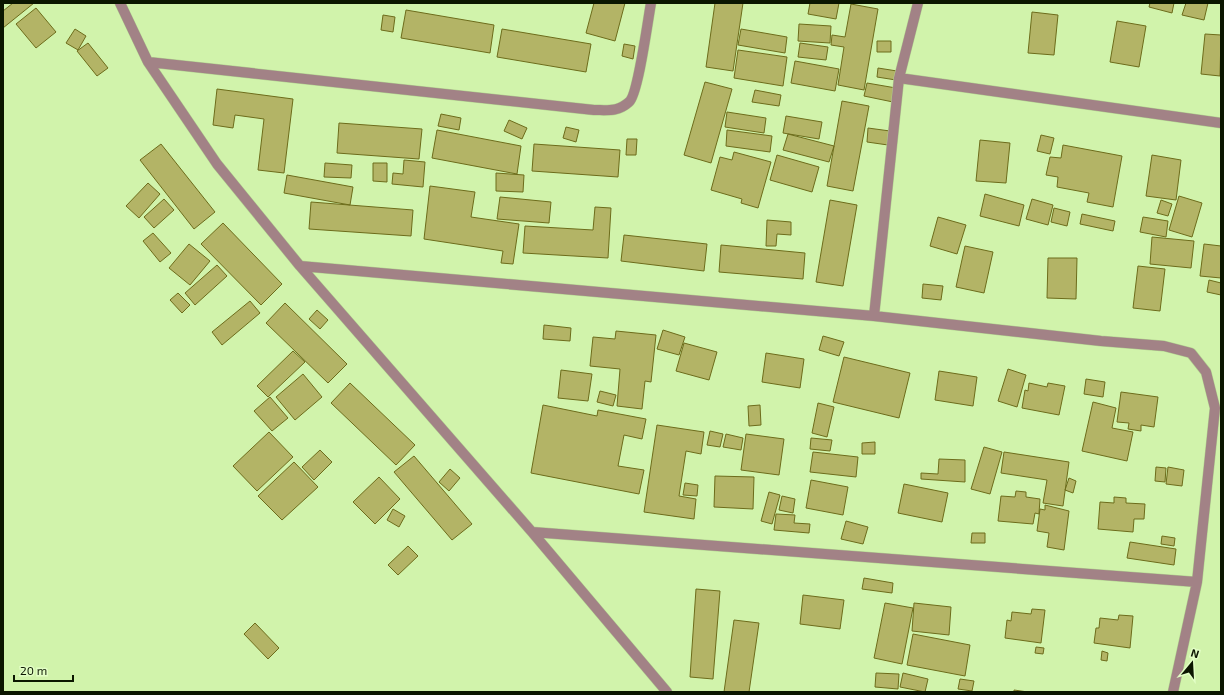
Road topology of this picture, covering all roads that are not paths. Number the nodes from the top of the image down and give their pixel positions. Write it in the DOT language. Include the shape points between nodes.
graph roads {
  1 [pos="120,3"];
  2 [pos="651,3"];
  3 [pos="918,3"];
  4 [pos="148,62"];
  5 [pos="899,78"];
  6 [pos="1221,123"];
  7 [pos="300,266"];
  8 [pos="874,316"];
  9 [pos="532,532"];
  10 [pos="1197,582"];
  11 [pos="667,692"];
  12 [pos="1173,692"];
  1 -- 4 [label="street"];
  2 -- 4 [label="street" via="637,81 630,101 617,110 594,110"];
  3 -- 5 [label="street"];
  4 -- 7 [label="street" via="217,164"];
  5 -- 6 [label="street"];
  5 -- 8 [label="street"];
  7 -- 8 [label="street"];
  7 -- 9 [label="street"];
  8 -- 10 [label="street" via="1164,346 1191,353 1206,372 1215,408"];
  9 -- 10 [label="street"];
  9 -- 11 [label="street"];
  10 -- 12 [label="street"];
}
